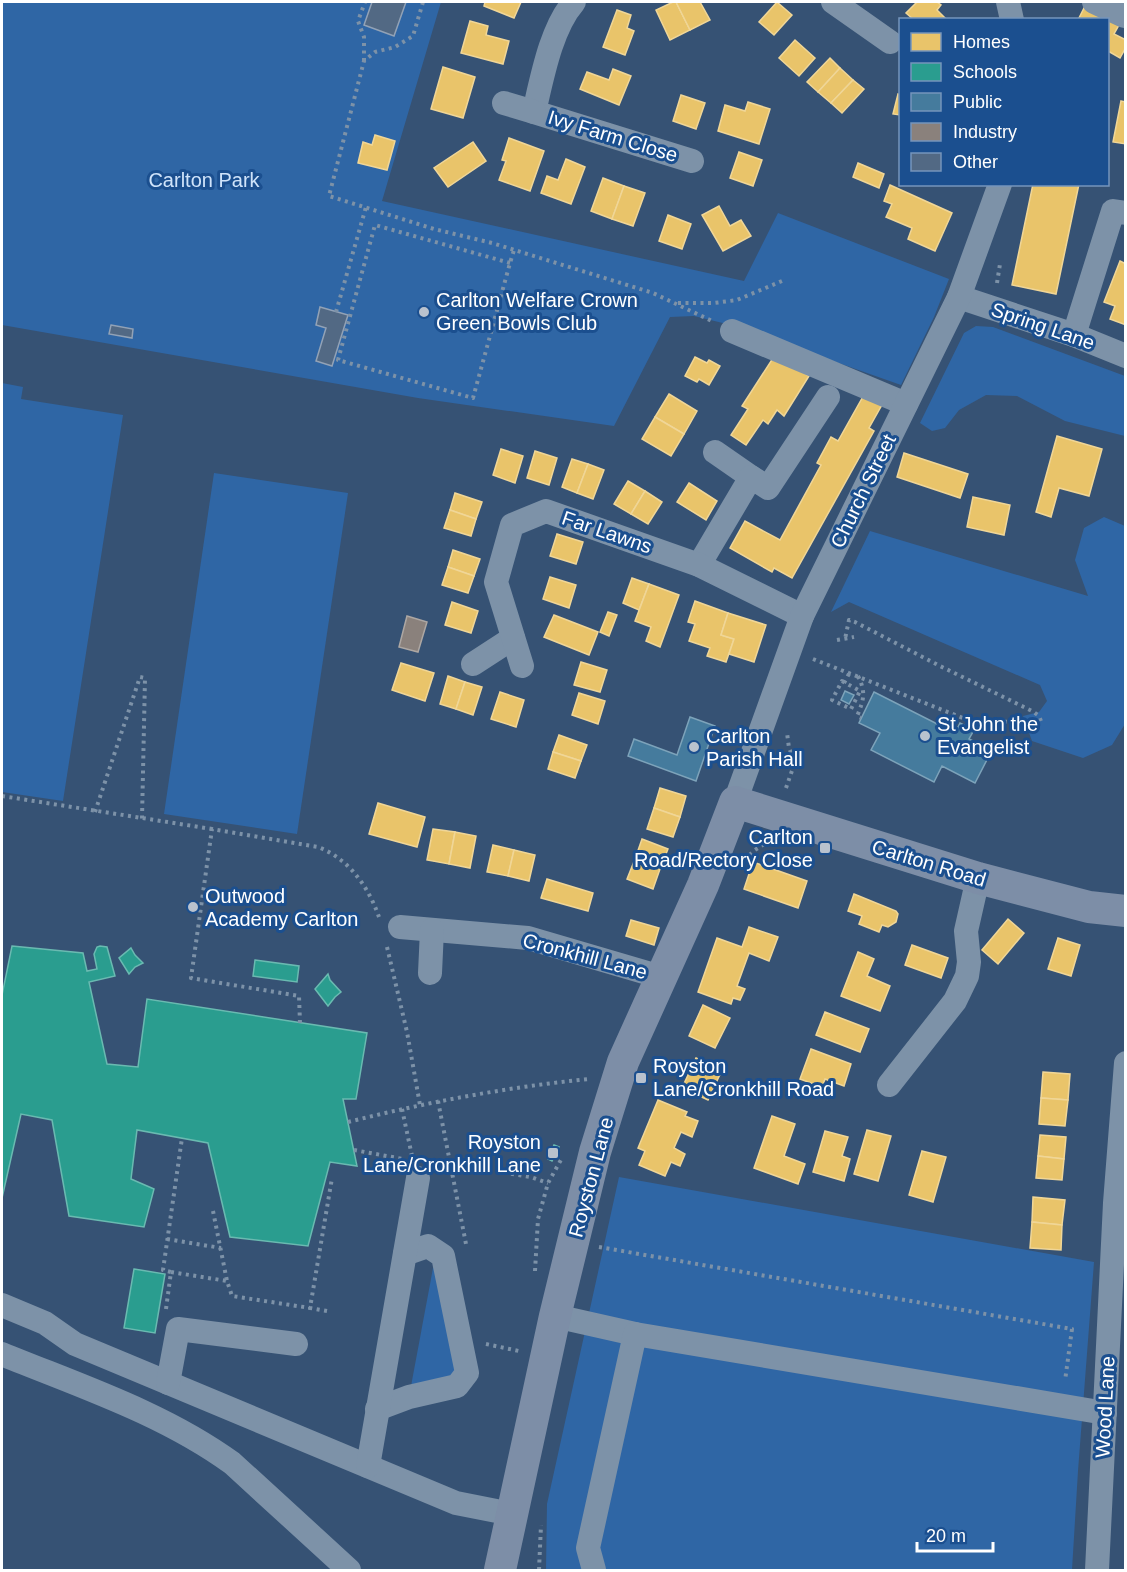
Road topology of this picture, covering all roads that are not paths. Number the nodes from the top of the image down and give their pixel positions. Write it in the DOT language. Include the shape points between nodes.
graph roads {
  1 [pos="574,2"];
  2 [pos="833,2"];
  3 [pos="1008,2"];
  4 [pos="1094,2"];
  5 [pos="1124,16"];
  6 [pos="1012,18"];
  7 [pos="890,42"];
  8 [pos="504,103"];
  9 [pos="534,111"];
  10 [pos="692,161"];
  11 [pos="999,186"];
  12 [pos="1125,213"];
  13 [pos="959,297"];
  14 [pos="732,331"];
  15 [pos="1074,335"];
  16 [pos="1125,356"];
  17 [pos="828,398"];
  18 [pos="906,404"];
  19 [pos="715,452"];
  20 [pos="751,477"];
  21 [pos="699,565"];
  22 [pos="802,616"];
  23 [pos="513,638"];
  24 [pos="473,664"];
  25 [pos="522,666"];
  26 [pos="735,802"];
  27 [pos="978,878"];
  28 [pos="1125,911"];
  29 [pos="389,929"];
  30 [pos="432,930"];
  31 [pos="430,974"];
  32 [pos="661,977"];
  33 [pos="1125,1063"];
  34 [pos="889,1085"];
  35 [pos="1124,1119"];
  36 [pos="427,1170"];
  37 [pos="1120,1203"];
  38 [pos="405,1254"];
  39 [pos="2,1305"];
  40 [pos="555,1316"];
  41 [pos="635,1334"];
  42 [pos="296,1344"];
  43 [pos="2,1354"];
  44 [pos="168,1383"];
  45 [pos="377,1409"];
  46 [pos="1105,1413"];
  47 [pos="368,1466"];
  48 [pos="526,1517"];
  49 [pos="349,1570"];
  50 [pos="501,1570"];
  51 [pos="594,1570"];
  52 [pos="1097,1570"];
  1 -- 9 [label="street, Ivy Farm Close" via="549,52"];
  2 -- 7 [label="street"];
  3 -- 6 [label="street"];
  4 -- 5 [label="street"];
  8 -- 9 [label="street, Ivy Farm Close"];
  9 -- 10 [label="street, Ivy Farm Close"];
  11 -- 13 [label="street, Church Street"];
  12 -- 15 [label="street" via="1113,211"];
  13 -- 15 [label="street, Spring Lane"];
  13 -- 18 [label="street, Church Street"];
  14 -- 18 [label="street"];
  15 -- 16 [label="street, Spring Lane"];
  17 -- 20 [label="street" via="768,488"];
  18 -- 22 [label="street, Church Street"];
  19 -- 20 [label="street"];
  20 -- 21 [label="street"];
  21 -- 22 [label="street, Far Lawns"];
  21 -- 23 [label="street, Far Lawns" via="546,511 512,525 496,582"];
  22 -- 26 [label="street, Church Street"];
  23 -- 24 [label="street"];
  23 -- 25 [label="street, Far Lawns"];
  26 -- 27 [label="main road, Carlton Road"];
  26 -- 32 [label="main road, Royston Lane"];
  27 -- 28 [label="main road, Carlton Road" via="1089,907"];
  27 -- 34 [label="street" via="966,931 967,976 955,1001"];
  29 -- 30 [label="street, Cronkhill Lane"];
  30 -- 31 [label="street"];
  30 -- 32 [label="street, Cronkhill Lane" via="528,938"];
  32 -- 40 [label="main road, Royston Lane" via="623,1062 595,1152"];
  33 -- 35 [label="street, Wood Lane"];
  35 -- 37 [label="street, Wood Lane"];
  36 -- 38 [label="street"];
  37 -- 46 [label="street, Wood Lane"];
  38 -- 45 [label="street"];
  38 -- 45 [label="street" via="429,1246 443,1256 466,1373 457,1386"];
  39 -- 44 [label="street" via="45,1323 75,1344"];
  40 -- 41 [label="street"];
  40 -- 48 [label="main road, Royston Lane"];
  41 -- 46 [label="street"];
  41 -- 51 [label="street" via="588,1548"];
  42 -- 44 [label="street" via="178,1329"];
  43 -- 49 [label="street" via="148,1415 212,1449"];
  44 -- 47 [label="street"];
  45 -- 47 [label="street"];
  46 -- 52 [label="street, Wood Lane"];
  47 -- 48 [label="street" via="456,1503"];
  48 -- 50 [label="main road, Royston Lane"];
}
